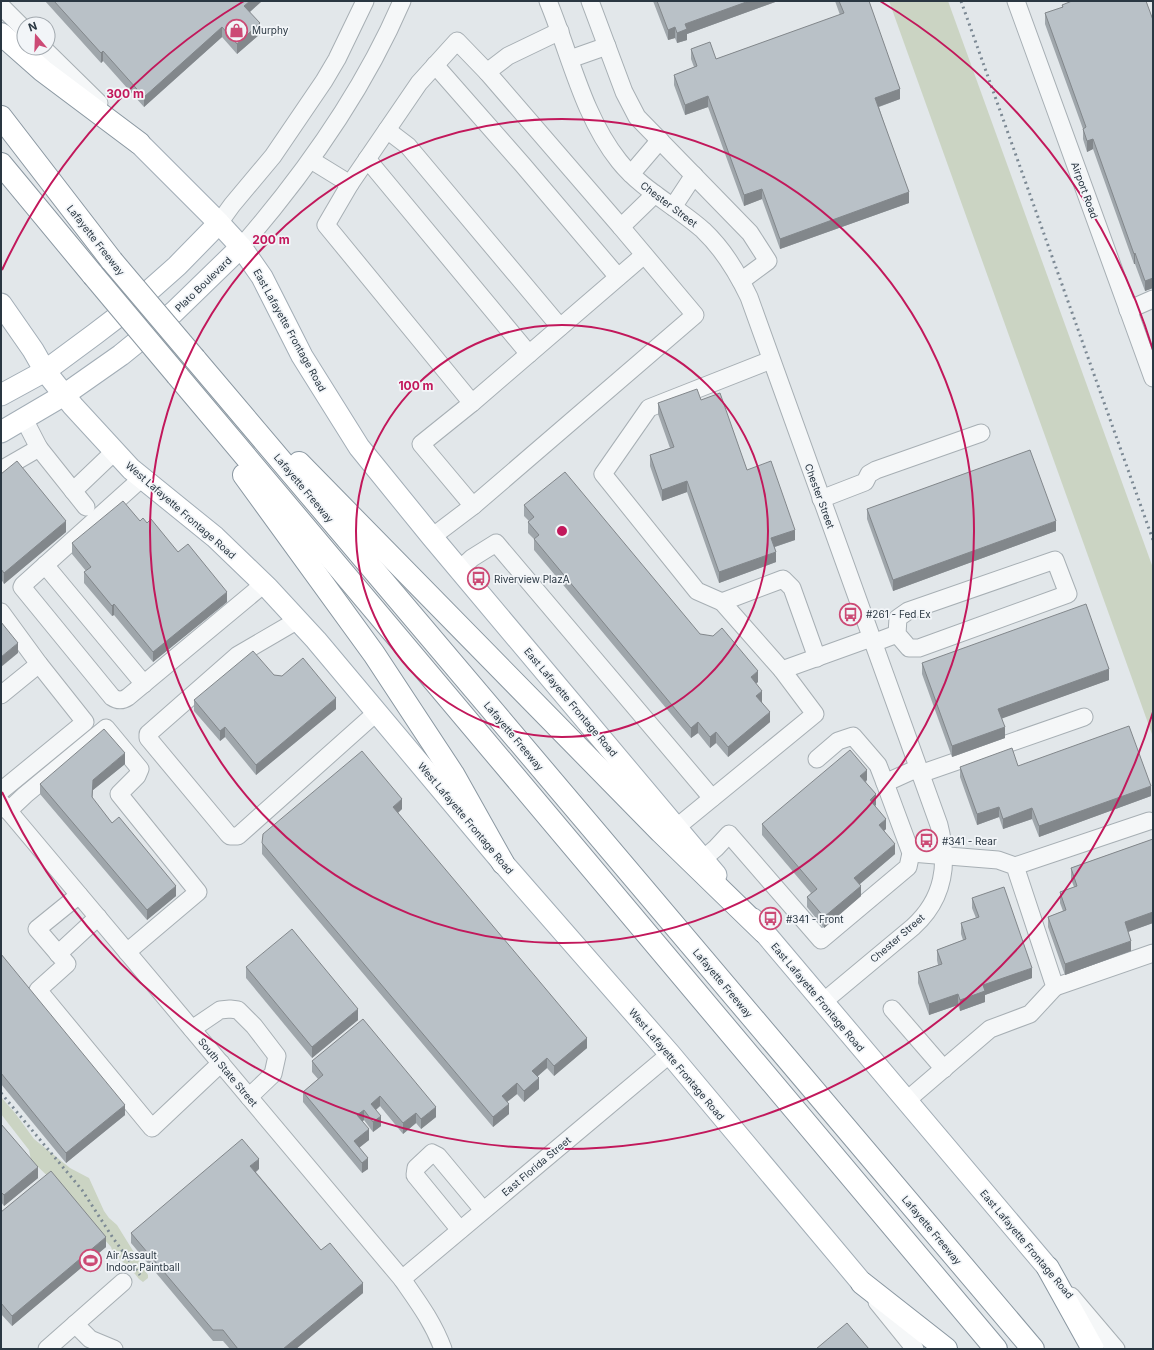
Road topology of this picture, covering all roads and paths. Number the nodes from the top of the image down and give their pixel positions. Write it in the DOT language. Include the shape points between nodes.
graph roads {
  1 [pos="365,1"];
  2 [pos="402,1"];
  3 [pos="548,1"];
  4 [pos="590,1"];
  5 [pos="1016,1"];
  6 [pos="1,6"];
  7 [pos="16,21"];
  8 [pos="560,31"];
  9 [pos="1,34"];
  10 [pos="607,46"];
  11 [pos="51,56"];
  12 [pos="570,59"];
  13 [pos="435,65"];
  14 [pos="487,72"];
  15 [pos="1,117"];
  16 [pos="387,130"];
  17 [pos="660,140"];
  18 [pos="139,142"];
  19 [pos="367,159"];
  20 [pos="311,160"];
  21 [pos="1,164"];
  22 [pos="631,174"];
  23 [pos="694,175"];
  24 [pos="350,184"];
  25 [pos="655,194"];
  26 [pos="673,207"];
  27 [pos="219,223"];
  28 [pos="621,227"];
  29 [pos="241,247"];
  30 [pos="644,255"];
  31 [pos="618,277"];
  32 [pos="741,281"];
  33 [pos="1153,299"];
  34 [pos="1,304"];
  35 [pos="1128,310"];
  36 [pos="560,327"];
  37 [pos="529,354"];
  38 [pos="771,360"];
  39 [pos="200,365"];
  40 [pos="45,371"];
  41 [pos="1153,378"];
  42 [pos="182,381"];
  43 [pos="1,395"];
  44 [pos="64,395"];
  45 [pos="472,403"];
  46 [pos="24,419"];
  47 [pos="1,432"];
  48 [pos="981,433"];
  49 [pos="39,448"];
  50 [pos="115,451"];
  51 [pos="1,470"];
  52 [pos="142,478"];
  53 [pos="73,490"];
  54 [pos="821,499"];
  55 [pos="473,506"];
  56 [pos="86,508"];
  57 [pos="432,537"];
  58 [pos="45,565"];
  59 [pos="460,570"];
  60 [pos="264,584"];
  61 [pos="722,602"];
  62 [pos="1,612"];
  63 [pos="298,620"];
  64 [pos="897,634"];
  65 [pos="872,640"];
  66 [pos="817,658"];
  67 [pos="39,664"];
  68 [pos="782,670"];
  69 [pos="144,684"];
  70 [pos="1,695"];
  71 [pos="377,712"];
  72 [pos="1084,717"];
  73 [pos="817,759"];
  74 [pos="919,771"];
  75 [pos="885,783"];
  76 [pos="1,791"];
  77 [pos="712,798"];
  78 [pos="5,806"];
  79 [pos="1149,821"];
  80 [pos="671,832"];
  81 [pos="911,853"];
  82 [pos="944,856"];
  83 [pos="703,859"];
  84 [pos="503,863"];
  85 [pos="1015,866"];
  86 [pos="79,895"];
  87 [pos="98,917"];
  88 [pos="764,932"];
  89 [pos="127,952"];
  90 [pos="1153,953"];
  91 [pos="58,954"];
  92 [pos="1055,987"];
  93 [pos="823,1002"];
  94 [pos="892,1009"];
  95 [pos="192,1029"];
  96 [pos="670,1054"];
  97 [pos="221,1063"];
  98 [pos="944,1069"];
  99 [pos="249,1097"];
  100 [pos="906,1101"];
  101 [pos="483,1210"];
  102 [pos="460,1230"];
  103 [pos="1048,1268"];
  104 [pos="402,1279"];
  105 [pos="123,1282"];
  106 [pos="862,1283"];
  107 [pos="75,1324"];
  108 [pos="47,1349"];
  109 [pos="114,1349"];
  110 [pos="443,1349"];
  111 [pos="915,1349"];
  112 [pos="946,1349"];
  113 [pos="996,1349"];
  114 [pos="1032,1349"];
  115 [pos="1093,1349"];
  116 [pos="1116,1349"];
  1 -- 27 [label="street" via="324,81 273,156"];
  2 -- 20 [label="street, Plato Boulevard" via="360,84"];
  3 -- 8 [label="street, Chester Street"];
  4 -- 10 [label="street"];
  5 -- 35 [label="street, Airport Road"];
  6 -- 7 [label="street"];
  8 -- 12 [label="street, Chester Street"];
  8 -- 14 [label="street" via="508,56"];
  9 -- 18 [label="highway" via="43,71"];
  10 -- 12 [label="street"];
  10 -- 17 [label="street" via="624,92 637,117"];
  11 -- 18 [label="street, East Lafayette Frontage Road"];
  12 -- 22 [label="street, Chester Street" via="597,128"];
  13 -- 14 [label="street" via="457,42"];
  13 -- 16 [label="street" via="419,83"];
  13 -- 31 [label="street"];
  14 -- 28 [label="street"];
  15 -- 39 [label="highway, Lafayette Freeway, bridge" via="112,261"];
  16 -- 19 [label="street"];
  16 -- 36 [label="street" via="408,146"];
  17 -- 22 [label="street"];
  17 -- 23 [label="street"];
  18 -- 27 [label="main road, East Lafayette Frontage Road"];
  19 -- 24 [label="street"];
  19 -- 37 [label="street"];
  20 -- 24 [label="street"];
  20 -- 29 [label="street, Plato Boulevard"];
  21 -- 42 [label="highway, bridge"];
  22 -- 25 [label="street, Chester Street"];
  23 -- 26 [label="street"];
  23 -- 32 [label="street" via="750,233 768,261"];
  24 -- 45 [label="street" via="326,225"];
  25 -- 26 [label="street, Chester Street"];
  25 -- 28 [label="street"];
  26 -- 32 [label="street, Chester Street" via="714,241 728,258"];
  27 -- 29 [label="main road, East Lafayette Frontage Road"];
  27 -- 40 [label="main road" via="177,266 133,305"];
  28 -- 30 [label="street"];
  29 -- 44 [label="main road, Plato Boulevard" via="174,312"];
  29 -- 57 [label="main road, East Lafayette Frontage Road" via="262,277 302,356 359,447"];
  30 -- 31 [label="street"];
  30 -- 55 [label="street" via="694,315"];
  31 -- 36 [label="street"];
  32 -- 38 [label="street, Chester Street"];
  33 -- 35 [label="street"];
  34 -- 40 [label="main road, West Lafayette Frontage Road"];
  35 -- 41 [label="street, Airport Road"];
  36 -- 37 [label="street"];
  37 -- 45 [label="street"];
  38 -- 54 [label="street, Chester Street"];
  38 -- 61 [label="street" via="649,408 603,474 697,591"];
  39 -- 80 [label="highway"];
  39 -- 114 [label="highway, Lafayette Freeway"];
  40 -- 43 [label="main road"];
  40 -- 44 [label="main road, West Lafayette Frontage Road"];
  42 -- 84 [label="highway" via="243,473 378,661 456,780"];
  42 -- 113 [label="highway"];
  44 -- 46 [label="main road, Plato Boulevard"];
  44 -- 50 [label="main road, West Lafayette Frontage Road"];
  45 -- 55 [label="street" via="421,444"];
  46 -- 47 [label="main road, Plato Boulevard"];
  46 -- 49 [label="street"];
  48 -- 54 [label="street" via="876,470 869,474 865,482"];
  49 -- 51 [label="street"];
  49 -- 53 [label="street"];
  50 -- 52 [label="main road, West Lafayette Frontage Road"];
  50 -- 53 [label="street"];
  52 -- 58 [label="street"];
  52 -- 60 [label="main road, West Lafayette Frontage Road" via="215,537"];
  53 -- 56 [label="street"];
  54 -- 65 [label="street, Chester Street"];
  55 -- 57 [label="street"];
  57 -- 59 [label="main road, East Lafayette Frontage Road"];
  58 -- 69 [label="street"];
  58 -- 69 [label="street" via="22,587 112,697 123,700"];
  59 -- 77 [label="street" via="472,558 496,543"];
  59 -- 80 [label="main road, East Lafayette Frontage Road"];
  60 -- 63 [label="main road, West Lafayette Frontage Road"];
  60 -- 69 [label="street"];
  61 -- 66 [label="street" via="783,579 792,588"];
  61 -- 68 [label="street"];
  62 -- 67 [label="street"];
  63 -- 71 [label="main road, West Lafayette Frontage Road"];
  63 -- 71 [label="street" via="238,655 148,734 148,738 228,834 238,836"];
  64 -- 64 [label="street" via="909,648 919,648 1068,594 1056,560 908,611 898,618"];
  64 -- 65 [label="street"];
  65 -- 66 [label="street"];
  65 -- 74 [label="street, Chester Street"];
  66 -- 68 [label="street"];
  67 -- 70 [label="street"];
  67 -- 76 [label="street" via="85,722"];
  68 -- 77 [label="street" via="815,714"];
  71 -- 84 [label="main road, West Lafayette Frontage Road"];
  72 -- 74 [label="street"];
  73 -- 75 [label="street" via="838,742 853,736 878,765"];
  74 -- 75 [label="street"];
  74 -- 82 [label="street, Chester Street" via="939,825"];
  75 -- 81 [label="street"];
  77 -- 80 [label="street"];
  78 -- 86 [label="street, South State Street"];
  78 -- 89 [label="street" via="25,795 106,728 140,769 138,776 119,794 198,892"];
  79 -- 85 [label="street"];
  80 -- 83 [label="main road, East Lafayette Frontage Road"];
  80 -- 88 [label="highway"];
  81 -- 82 [label="street"];
  81 -- 83 [label="street" via="908,867 821,940 729,834"];
  82 -- 85 [label="street" via="998,860"];
  82 -- 93 [label="street, Chester Street" via="940,886 921,919"];
  83 -- 88 [label="main road, East Lafayette Frontage Road"];
  84 -- 96 [label="main road, West Lafayette Frontage Road"];
  85 -- 92 [label="street"];
  86 -- 87 [label="street, South State Street"];
  86 -- 91 [label="street" via="38,929"];
  87 -- 89 [label="street, South State Street"];
  87 -- 91 [label="street"];
  88 -- 93 [label="main road, East Lafayette Frontage Road"];
  89 -- 95 [label="street, South State Street"];
  90 -- 92 [label="street"];
  91 -- 97 [label="street" via="68,964 38,990 152,1128"];
  92 -- 98 [label="street" via="1030,1014 990,1029"];
  93 -- 100 [label="main road, East Lafayette Frontage Road"];
  94 -- 98 [label="street"];
  95 -- 97 [label="street, South State Street"];
  95 -- 99 [label="street" via="220,1010 230,1008 238,1010 254,1026 277,1056 273,1074"];
  96 -- 101 [label="street, East Florida Street"];
  96 -- 106 [label="main road, West Lafayette Frontage Road"];
  97 -- 99 [label="street, South State Street"];
  98 -- 100 [label="street"];
  99 -- 104 [label="street, South State Street"];
  100 -- 103 [label="main road, East Lafayette Frontage Road"];
  101 -- 102 [label="street, East Florida Street"];
  101 -- 102 [label="street" via="438,1156 432,1153 416,1168 415,1175"];
  102 -- 104 [label="street, East Florida Street"];
  103 -- 115 [label="highway"];
  103 -- 116 [label="street, East Lafayette Frontage Road"];
  104 -- 110 [label="street, South State Street" via="428,1316"];
  105 -- 107 [label="street"];
  106 -- 111 [label="street, West Lafayette Frontage Road"];
  106 -- 112 [label="highway"];
  107 -- 108 [label="street"];
  107 -- 109 [label="street" via="90,1339"];
}
